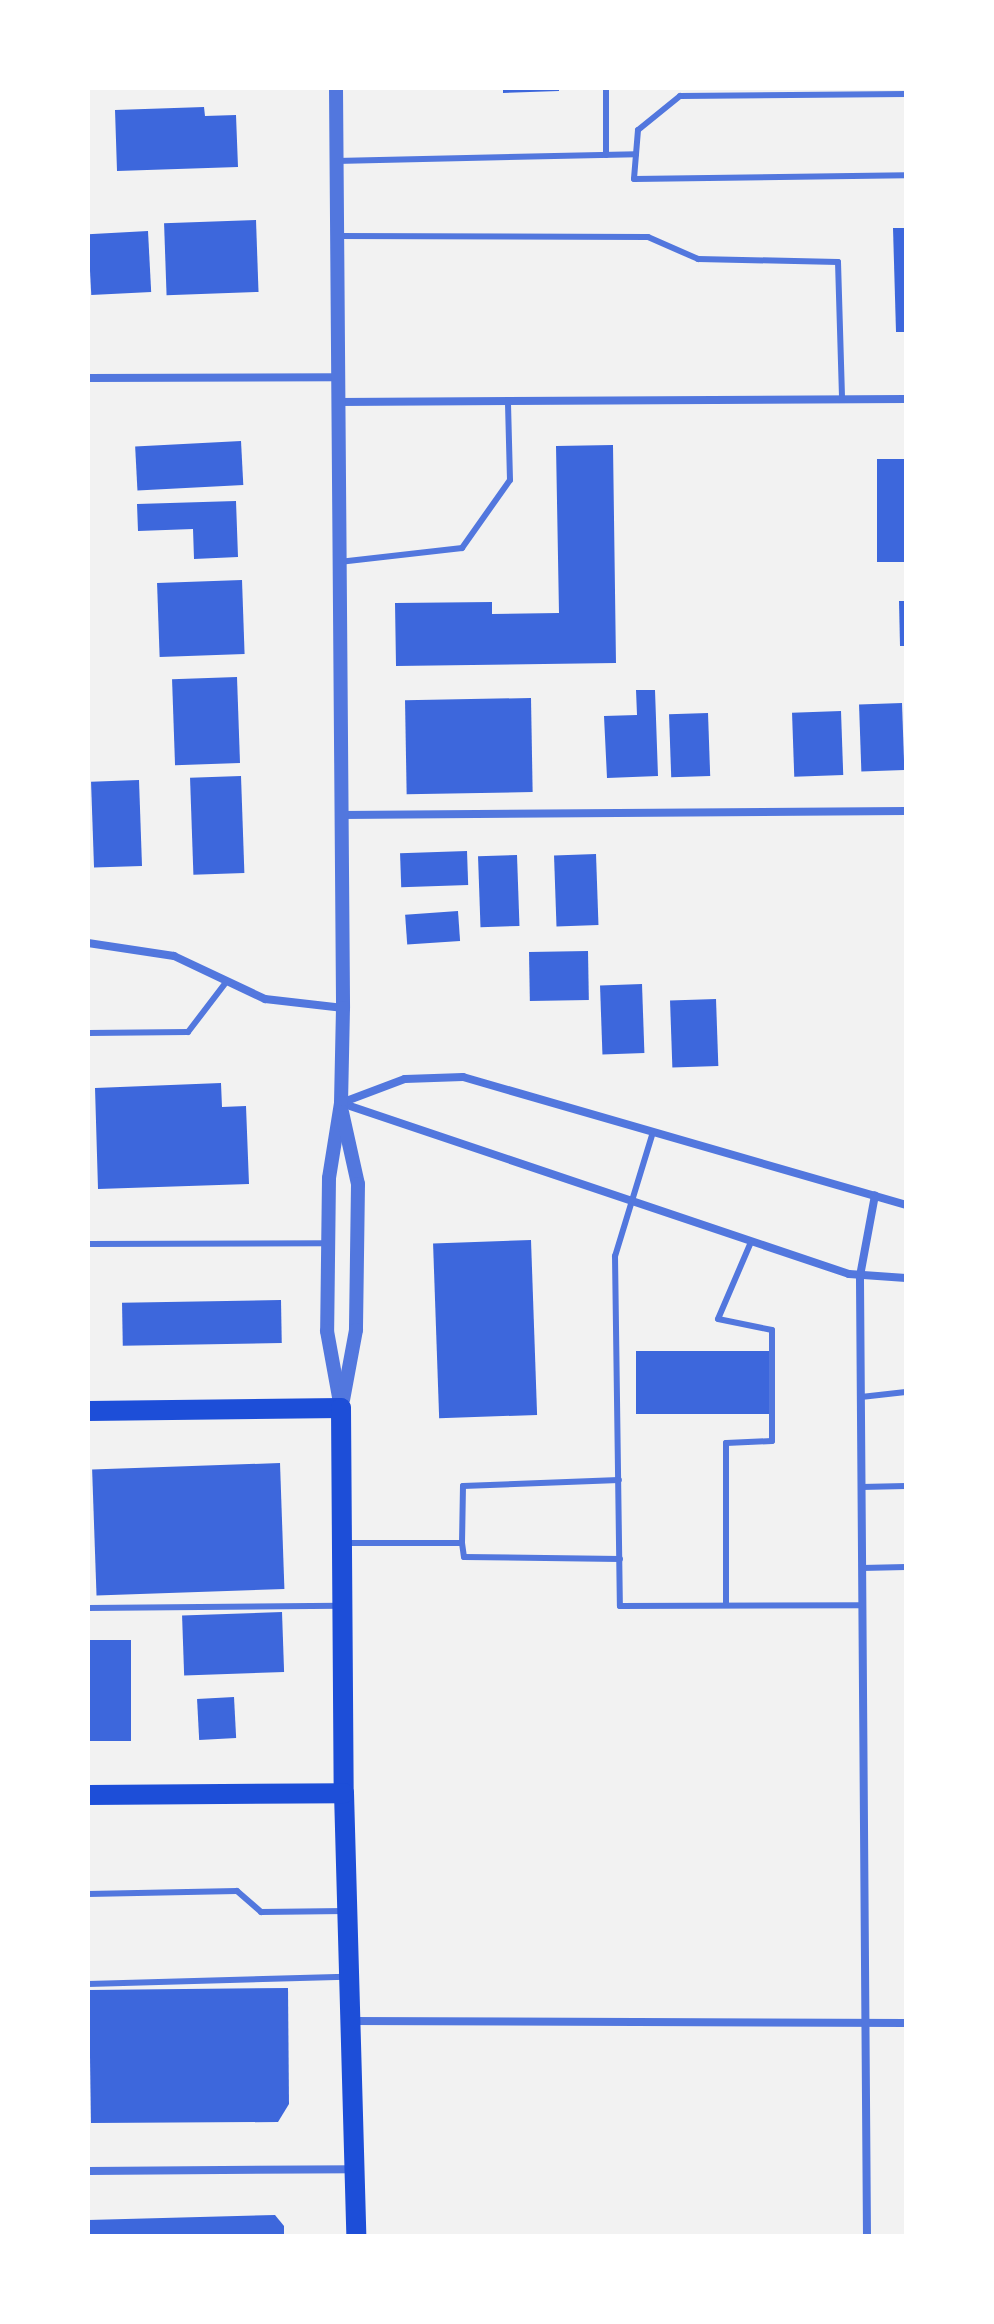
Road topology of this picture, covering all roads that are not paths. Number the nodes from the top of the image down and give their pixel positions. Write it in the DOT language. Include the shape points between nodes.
graph roads {
  1 [pos="336,88"];
  2 [pos="606,88"];
  3 [pos="690,92"];
  4 [pos="906,94"];
  5 [pos="636,154"];
  6 [pos="606,155"];
  7 [pos="336,161"];
  8 [pos="906,175"];
  9 [pos="337,236"];
  10 [pos="338,377"];
  11 [pos="88,378"];
  12 [pos="906,399"];
  13 [pos="842,400"];
  14 [pos="508,401"];
  15 [pos="338,402"];
  16 [pos="339,562"];
  17 [pos="906,811"];
  18 [pos="341,815"];
  19 [pos="88,943"];
  20 [pos="227,981"];
  21 [pos="343,1008"];
  22 [pos="88,1033"];
  23 [pos="341,1103"];
  24 [pos="653,1132"];
  25 [pos="875,1195"];
  26 [pos="632,1203"];
  27 [pos="906,1205"];
  28 [pos="751,1242"];
  29 [pos="328,1243"];
  30 [pos="88,1244"];
  31 [pos="860,1276"];
  32 [pos="906,1278"];
  33 [pos="906,1392"];
  34 [pos="861,1397"];
  35 [pos="341,1408"];
  36 [pos="88,1411"];
  37 [pos="619,1480"];
  38 [pos="906,1486"];
  39 [pos="861,1487"];
  40 [pos="342,1543"];
  41 [pos="462,1543"];
  42 [pos="620,1559"];
  43 [pos="906,1567"];
  44 [pos="862,1568"];
  45 [pos="726,1605"];
  46 [pos="862,1605"];
  47 [pos="343,1606"];
  48 [pos="88,1608"];
  49 [pos="344,1793"];
  50 [pos="88,1795"];
  51 [pos="88,1894"];
  52 [pos="347,1911"];
  53 [pos="350,1977"];
  54 [pos="88,1984"];
  55 [pos="351,2021"];
  56 [pos="906,2023"];
  57 [pos="866,2024"];
  58 [pos="355,2169"];
  59 [pos="88,2171"];
  60 [pos="356,2236"];
  61 [pos="867,2236"];
  1 -- 7 [label="street"];
  2 -- 6 [label="lane"];
  3 -- 4 [label="lane"];
  3 -- 5 [label="lane" via="638,130"];
  5 -- 6 [label="lane"];
  5 -- 8 [label="lane" via="634,179"];
  6 -- 7 [label="lane"];
  7 -- 9 [label="street"];
  9 -- 10 [label="street"];
  9 -- 13 [label="lane" via="648,237 698,259 838,262"];
  10 -- 11 [label="street"];
  10 -- 15 [label="street"];
  12 -- 13 [label="street"];
  13 -- 14 [label="street"];
  14 -- 15 [label="street"];
  14 -- 16 [label="lane" via="510,480 462,548"];
  15 -- 16 [label="street"];
  16 -- 18 [label="street"];
  17 -- 18 [label="street"];
  18 -- 21 [label="street"];
  19 -- 20 [label="street" via="174,956"];
  20 -- 21 [label="street" via="265,999"];
  20 -- 22 [label="lane" via="188,1032"];
  21 -- 23 [label="street"];
  23 -- 24 [label="street" via="405,1079 463,1077"];
  23 -- 26 [label="street"];
  23 -- 29 [label="street" via="329,1178"];
  23 -- 35 [label="street" via="358,1184 356,1330"];
  24 -- 25 [label="street"];
  24 -- 26 [label="lane"];
  25 -- 27 [label="street"];
  25 -- 31 [label="street"];
  26 -- 28 [label="street"];
  26 -- 37 [label="lane" via="615,1256"];
  28 -- 31 [label="street"];
  28 -- 45 [label="lane" via="718,1319 772,1330 772,1441 726,1443"];
  29 -- 30 [label="lane"];
  29 -- 35 [label="street" via="327,1331"];
  31 -- 32 [label="street"];
  31 -- 34 [label="street"];
  33 -- 34 [label="lane"];
  34 -- 39 [label="street"];
  35 -- 36 [label="main road"];
  35 -- 40 [label="main road"];
  37 -- 41 [label="lane" via="463,1486"];
  37 -- 42 [label="lane"];
  38 -- 39 [label="lane"];
  39 -- 44 [label="street"];
  40 -- 41 [label="lane"];
  40 -- 47 [label="main road"];
  41 -- 42 [label="lane" via="464,1557"];
  42 -- 45 [label="lane" via="620,1606"];
  43 -- 44 [label="lane"];
  44 -- 46 [label="street"];
  45 -- 46 [label="lane"];
  46 -- 57 [label="street"];
  47 -- 48 [label="lane"];
  47 -- 49 [label="main road"];
  49 -- 50 [label="main road"];
  49 -- 52 [label="main road"];
  51 -- 52 [label="lane" via="237,1891 261,1912"];
  52 -- 53 [label="main road"];
  53 -- 54 [label="lane"];
  53 -- 55 [label="main road"];
  55 -- 57 [label="street"];
  55 -- 58 [label="main road"];
  56 -- 57 [label="street"];
  57 -- 61 [label="street"];
  58 -- 59 [label="street"];
  58 -- 60 [label="main road"];
}
